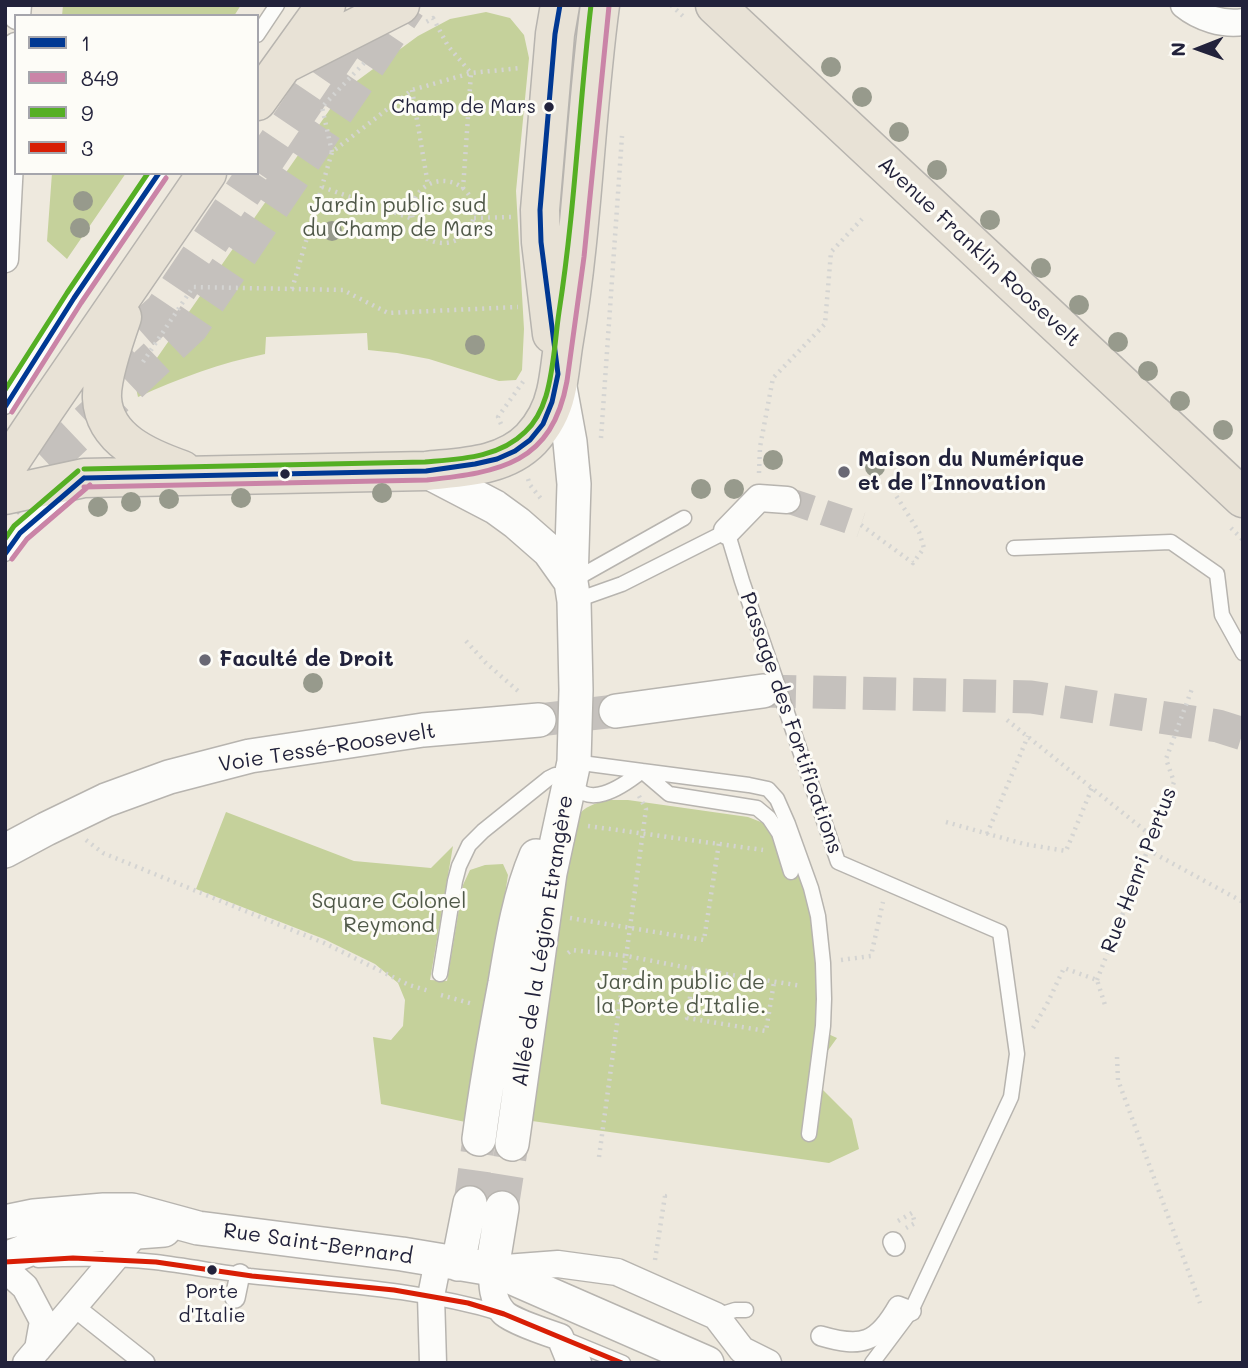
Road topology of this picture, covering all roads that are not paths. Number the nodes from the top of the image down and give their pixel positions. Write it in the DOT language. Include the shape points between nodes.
graph roads {
  1 [pos="278,5"];
  2 [pos="326,5"];
  3 [pos="600,5"];
  4 [pos="715,5"];
  5 [pos="1184,5"];
  6 [pos="412,14"];
  7 [pos="555,15"];
  8 [pos="1243,22"];
  9 [pos="259,32"];
  10 [pos="284,64"];
  11 [pos="14,85"];
  12 [pos="259,98"];
  13 [pos="158,175"];
  14 [pos="207,175"];
  15 [pos="5,259"];
  16 [pos="135,279"];
  17 [pos="542,376"];
  18 [pos="5,407"];
  19 [pos="11,467"];
  20 [pos="426,471"];
  21 [pos="194,475"];
  22 [pos="84,478"];
  23 [pos="1234,483"];
  24 [pos="787,500"];
  25 [pos="5,518"];
  26 [pos="684,518"];
  27 [pos="727,531"];
  28 [pos="1014,548"];
  29 [pos="5,554"];
  30 [pos="572,592"];
  31 [pos="1243,653"];
  32 [pos="755,699"];
  33 [pos="533,707"];
  34 [pos="616,711"];
  35 [pos="572,770"];
  36 [pos="637,776"];
  37 [pos="5,851"];
  38 [pos="791,872"];
  39 [pos="440,974"];
  40 [pos="533,991"];
  41 [pos="488,1018"];
  42 [pos="809,1134"];
  43 [pos="479,1139"];
  44 [pos="512,1144"];
  45 [pos="470,1203"];
  46 [pos="502,1208"];
  47 [pos="5,1222"];
  48 [pos="198,1228"];
  49 [pos="136,1231"];
  50 [pos="113,1259"];
  51 [pos="5,1261"];
  52 [pos="448,1263"];
  53 [pos="5,1269"];
  54 [pos="492,1269"];
  55 [pos="240,1274"];
  56 [pos="431,1296"];
  57 [pos="235,1298"];
  58 [pos="73,1306"];
  59 [pos="746,1311"];
  60 [pos="911,1311"];
  61 [pos="504,1314"];
  62 [pos="716,1315"];
  63 [pos="821,1336"];
  64 [pos="560,1337"];
  65 [pos="32,1356"];
  66 [pos="145,1363"];
  67 [pos="433,1363"];
  68 [pos="578,1363"];
  69 [pos="623,1363"];
  70 [pos="707,1363"];
  71 [pos="768,1363"];
  72 [pos="872,1363"];
  1 -- 9 [label="lane"];
  2 -- 10 [label="main road"];
  3 -- 17 [label="main road" via="571,295"];
  4 -- 23 [label="main road, Avenue Franklin Roosevelt"];
  5 -- 8 [label="street" via="1210,20"];
  6 -- 10 [label="main road"];
  7 -- 17 [label="main road" via="540,210"];
  10 -- 12 [label="main road"];
  11 -- 15 [label="street"];
  13 -- 18 [label="lane"];
  14 -- 16 [label="main road"];
  16 -- 19 [label="main road"];
  16 -- 21 [label="main road" via="104,380 105,418 134,449"];
  17 -- 20 [label="main road" via="555,393 544,423 516,452 479,465"];
  17 -- 30 [label="street" via="570,442"];
  19 -- 22 [label="main road"];
  19 -- 25 [label="main road"];
  20 -- 21 [label="main road"];
  20 -- 30 [label="street" via="517,523 549,551"];
  21 -- 22 [label="main road"];
  22 -- 29 [label="lane" via="20,533"];
  24 -- 27 [label="street" via="760,498"];
  26 -- 30 [label="lane"];
  27 -- 30 [label="lane" via="622,584"];
  27 -- 60 [label="lane, Passage des Fortifications" via="838,862 1000,932 1017,1054 1011,1097"];
  28 -- 31 [label="lane" via="1171,542 1217,574 1222,615"];
  30 -- 35 [label="street" via="576,690"];
  32 -- 34 [label="street" via="704,698"];
  33 -- 37 [label="street, Voie Tessé-Roosevelt" via="423,730 250,756 169,777 106,800"];
  35 -- 36 [label="lane"];
  35 -- 36 [label="lane" via="572,784 591,796"];
  35 -- 39 [label="lane" via="539,785 469,845 455,881"];
  35 -- 40 [label="street, Allée de la Légion Etrangère" via="550,873"];
  35 -- 41 [label="street, Allée de la Légion Etrangère" via="530,869"];
  36 -- 38 [label="lane" via="669,793 757,808 779,833"];
  36 -- 42 [label="lane" via="749,785 768,789 776,799 804,864 818,916 823,963 823,1026"];
  40 -- 41 [label="lane"];
  40 -- 44 [label="street, Allée de la Légion Etrangère"];
  41 -- 43 [label="street, Allée de la Légion Etrangère"];
  45 -- 52 [label="street"];
  46 -- 54 [label="street"];
  47 -- 48 [label="street, Rue Saint-Bernard" via="132,1210"];
  48 -- 49 [label="street, Rue Saint-Bernard"];
  48 -- 52 [label="street, Rue Saint-Bernard"];
  49 -- 50 [label="street"];
  49 -- 51 [label="street, Rue Saint-Bernard" via="38,1246"];
  50 -- 51 [label="lane"];
  50 -- 55 [label="lane"];
  50 -- 58 [label="street"];
  52 -- 54 [label="street, Rue Saint-Bernard"];
  52 -- 56 [label="street"];
  53 -- 65 [label="street" via="25,1287 43,1321"];
  54 -- 61 [label="street" via="495,1300"];
  54 -- 62 [label="street" via="558,1264 617,1272"];
  54 -- 70 [label="street, Rue Saint-Bernard"];
  55 -- 56 [label="lane"];
  55 -- 57 [label="street"];
  56 -- 61 [label="lane"];
  56 -- 67 [label="street"];
  58 -- 65 [label="street"];
  58 -- 66 [label="street"];
  59 -- 62 [label="lane"];
  60 -- 63 [label="street" via="898,1306 877,1335 864,1341"];
  60 -- 72 [label="lane, Passage des Fortifications"];
  61 -- 64 [label="street"];
  62 -- 71 [label="street" via="742,1350"];
  64 -- 68 [label="street" via="569,1359"];
  64 -- 69 [label="lane"];
}
